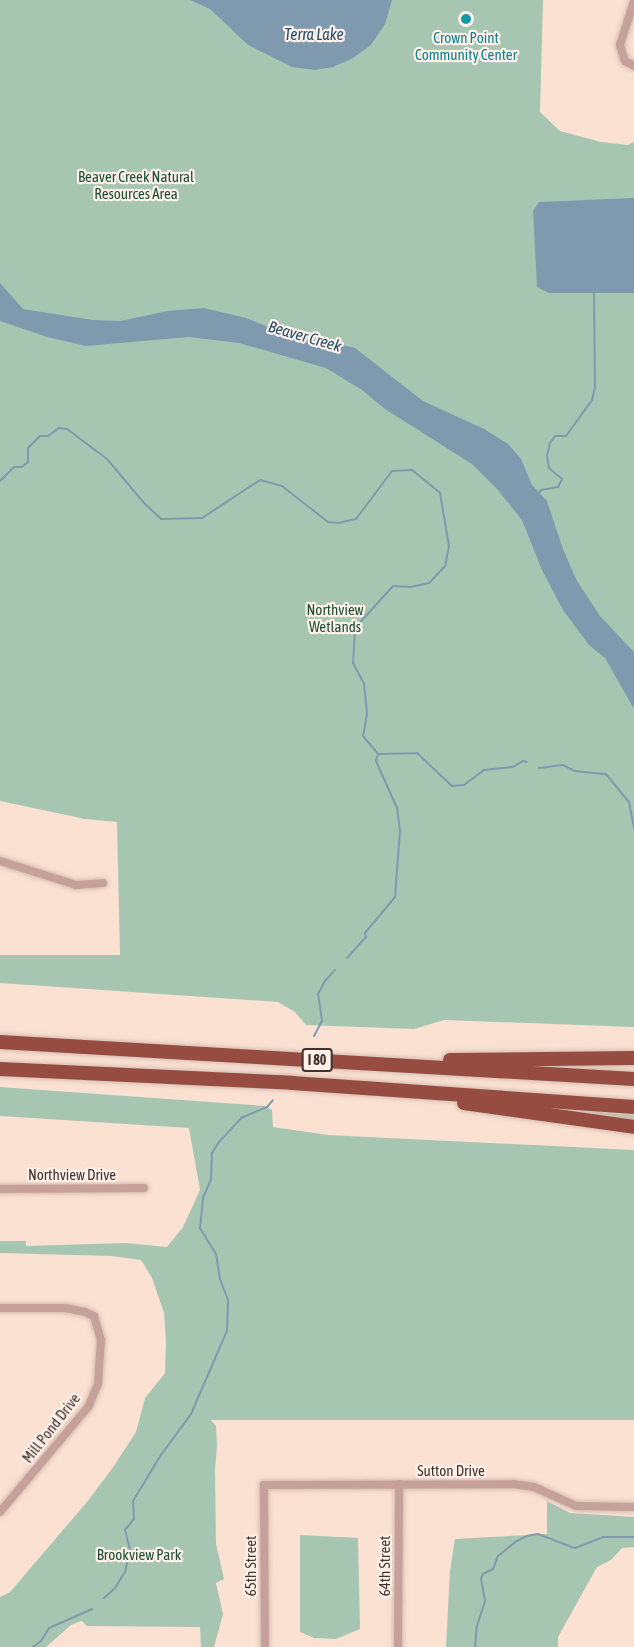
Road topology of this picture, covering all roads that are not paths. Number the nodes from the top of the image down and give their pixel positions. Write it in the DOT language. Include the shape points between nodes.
graph roads {
  1 [pos="634,1"];
  2 [pos="634,66"];
  3 [pos="0,861"];
  4 [pos="103,883"];
  5 [pos="0,1042"];
  6 [pos="634,1058"];
  7 [pos="309,1060"];
  8 [pos="0,1069"];
  9 [pos="634,1079"];
  10 [pos="413,1091"];
  11 [pos="634,1107"];
  12 [pos="634,1126"];
  13 [pos="144,1188"];
  14 [pos="0,1189"];
  15 [pos="0,1308"];
  16 [pos="399,1484"];
  17 [pos="264,1485"];
  18 [pos="634,1507"];
  19 [pos="0,1512"];
  20 [pos="265,1647"];
  21 [pos="398,1647"];
  1 -- 2 [label="street" via="620,45 625,61"];
  3 -- 4 [label="street" via="76,885"];
  5 -- 7 [label="highway, I 80"];
  6 -- 7 [label="highway"];
  7 -- 9 [label="highway, I 80"];
  8 -- 10 [label="highway, I 80"];
  10 -- 11 [label="highway, I 80"];
  10 -- 12 [label="highway" via="446,1101"];
  13 -- 14 [label="street, Northview Drive"];
  15 -- 19 [label="street, Mill Pond Drive" via="65,1308 94,1316 101,1340 94,1395 80,1418"];
  16 -- 17 [label="street, Sutton Drive"];
  16 -- 18 [label="street, Sutton Drive" via="523,1484 576,1506"];
  16 -- 21 [label="street, 64th Street"];
  17 -- 20 [label="street, 65th Street"];
}
